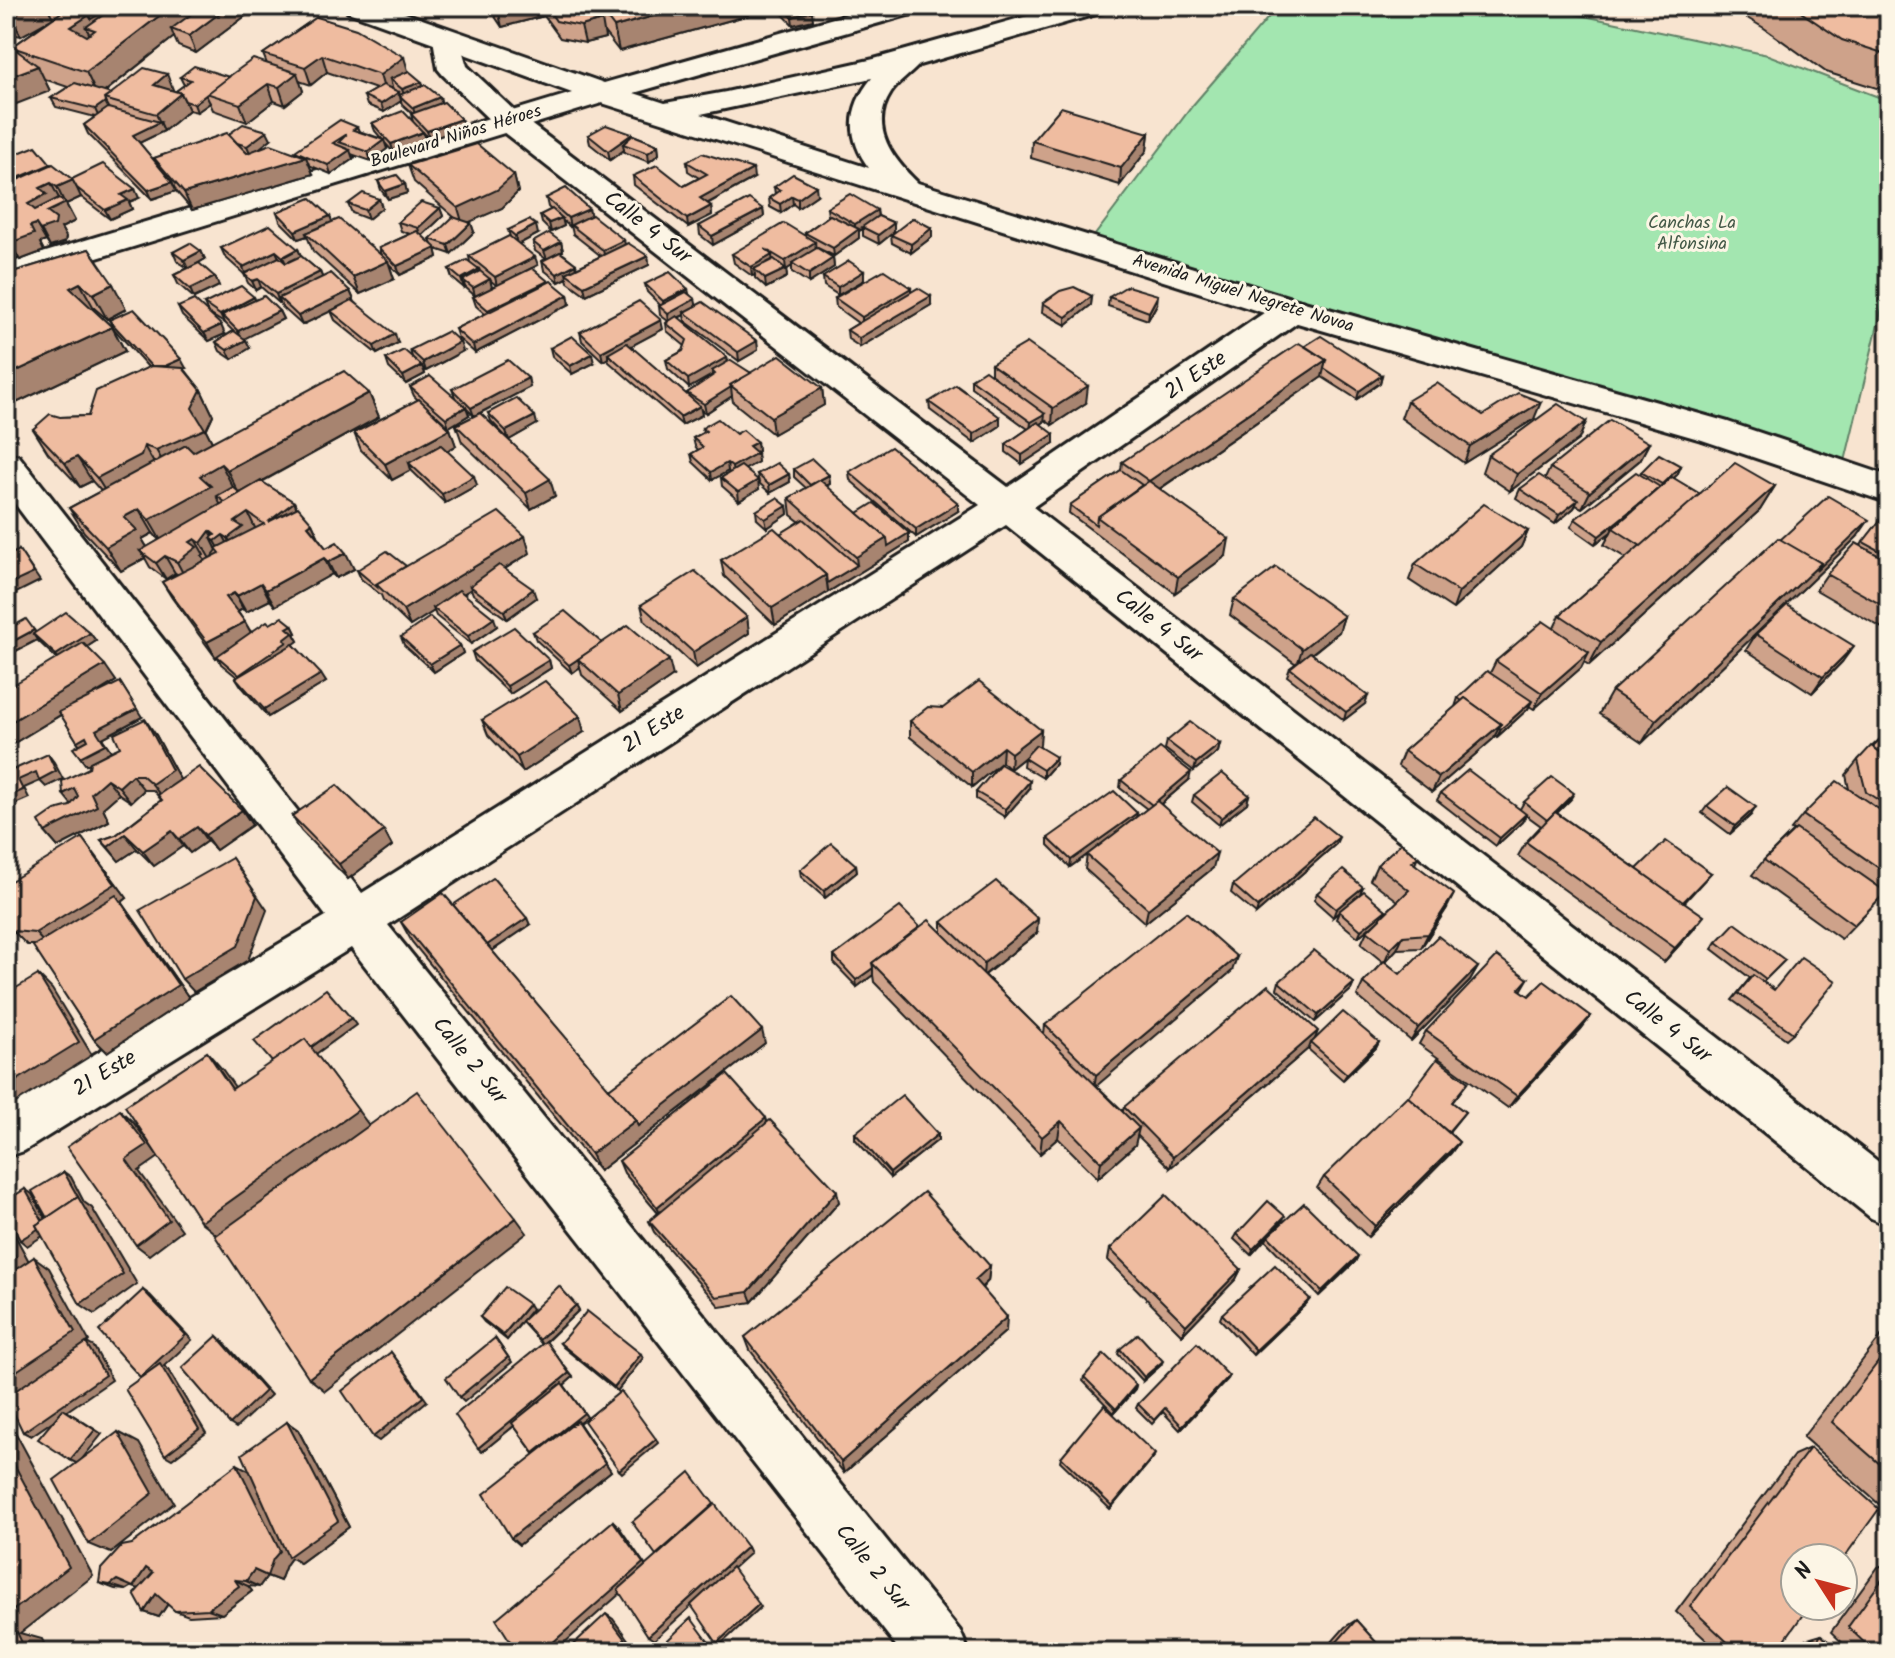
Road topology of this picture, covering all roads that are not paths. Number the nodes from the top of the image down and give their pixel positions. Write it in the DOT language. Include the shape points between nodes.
graph roads {
  1 [pos="358,6"];
  2 [pos="908,6"];
  3 [pos="1093,6"];
  4 [pos="447,39"];
  5 [pos="907,61"];
  6 [pos="599,92"];
  7 [pos="663,112"];
  8 [pos="509,122"];
  9 [pos="907,190"];
  10 [pos="6,275"];
  11 [pos="1292,310"];
  12 [pos="6,465"];
  13 [pos="1889,490"];
  14 [pos="1007,506"];
  15 [pos="357,921"];
  16 [pos="6,1134"];
  17 [pos="1889,1201"];
  18 [pos="939,1652"];
  1 -- 4 [label="street, Avenida Miguel Negrete Novoa"];
  2 -- 6 [label="street, Boulevard Niños Héroes"];
  3 -- 5 [label="street"];
  4 -- 6 [label="street, Avenida Miguel Negrete Novoa"];
  4 -- 8 [label="street, Calle 4 Sur" via="453,69"];
  5 -- 7 [label="street"];
  5 -- 9 [label="street" via="880,84 866,126 877,159"];
  6 -- 7 [label="street, Avenida Miguel Negrete Novoa"];
  6 -- 8 [label="street, Boulevard Niños Héroes"];
  7 -- 9 [label="street, Avenida Miguel Negrete Novoa"];
  8 -- 10 [label="street, Boulevard Niños Héroes"];
  8 -- 14 [label="street, Calle 4 Sur"];
  9 -- 11 [label="street, Avenida Miguel Negrete Novoa"];
  11 -- 13 [label="street, Avenida Miguel Negrete Novoa" via="1715,431"];
  11 -- 14 [label="street, 21 Este"];
  12 -- 15 [label="street, Calle 2 Sur"];
  14 -- 15 [label="street, 21 Este"];
  14 -- 17 [label="street, Calle 4 Sur"];
  15 -- 16 [label="street, 21 Este"];
  15 -- 18 [label="street, Calle 2 Sur"];
}
